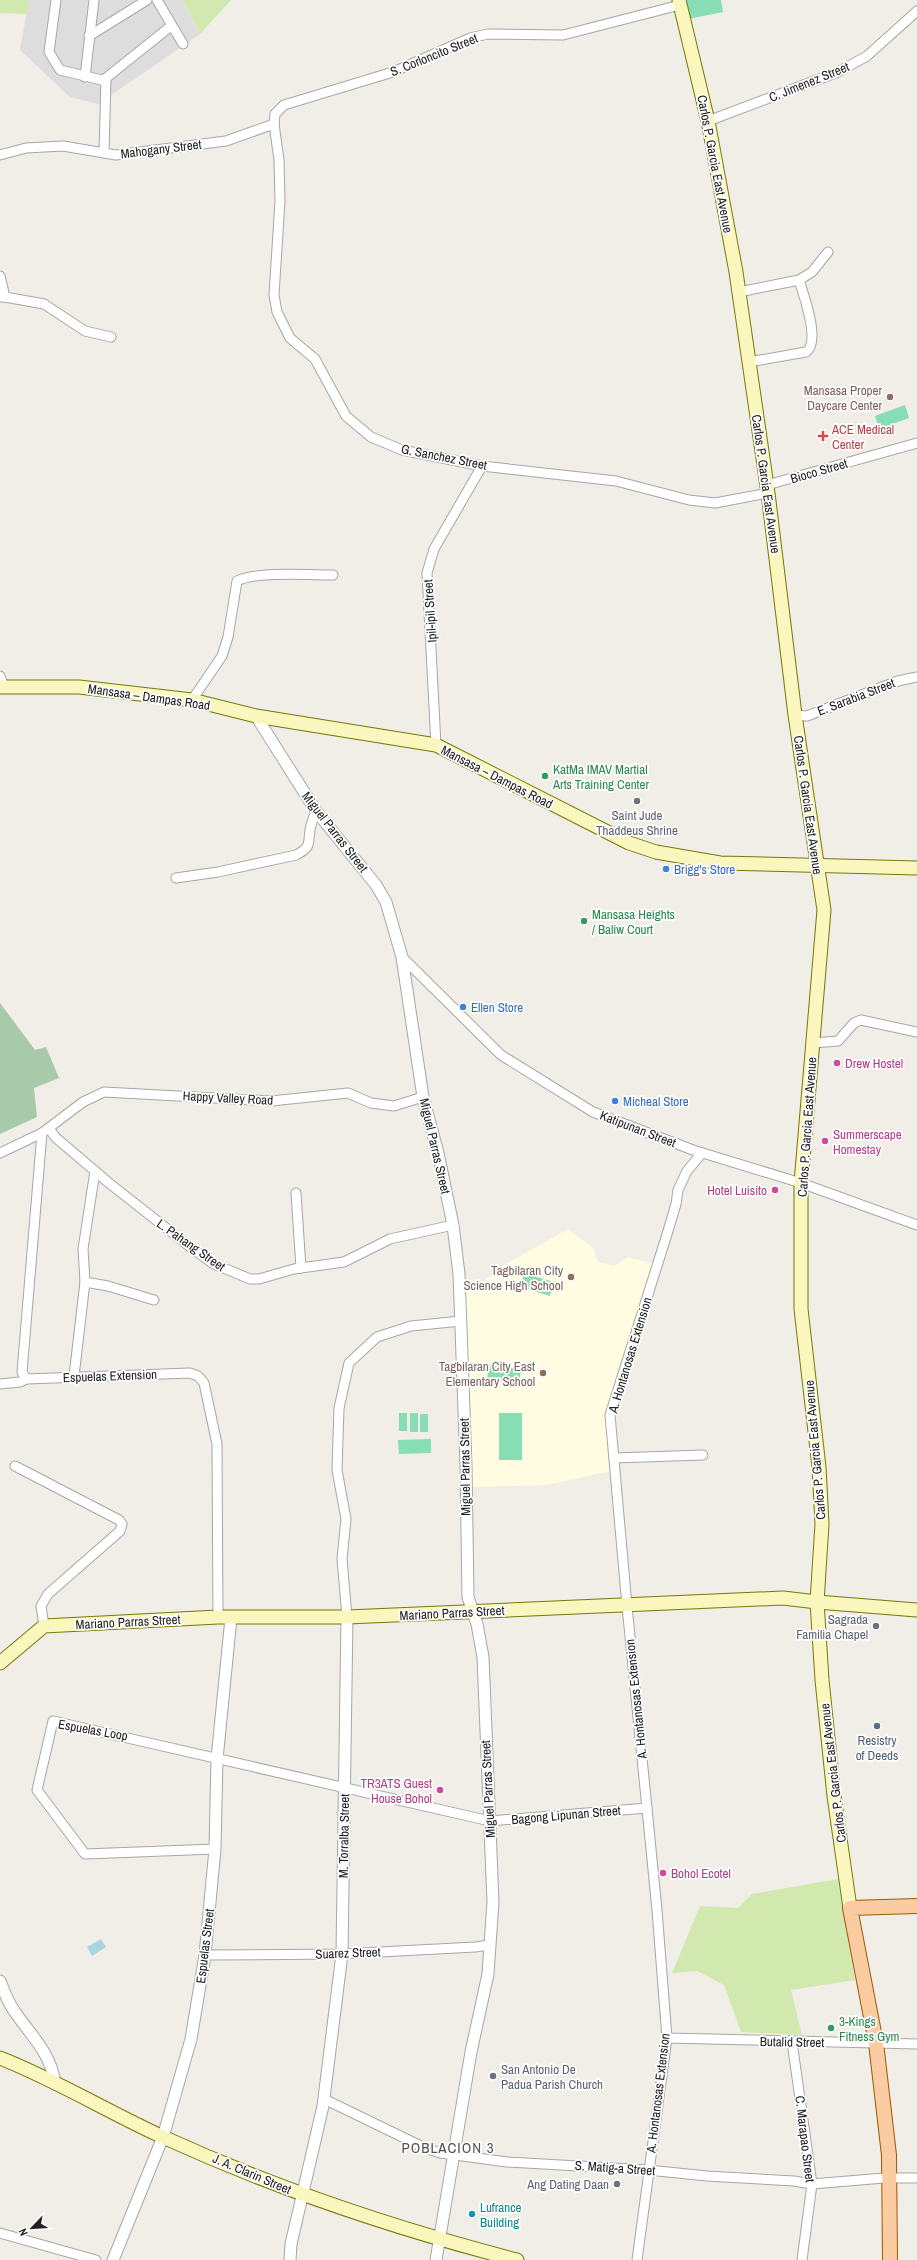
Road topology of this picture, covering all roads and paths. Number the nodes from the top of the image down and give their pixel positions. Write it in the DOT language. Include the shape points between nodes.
graph roads {
  1 [pos="56,0"];
  2 [pos="94,0"];
  3 [pos="147,0"];
  4 [pos="157,0"];
  5 [pos="680,3"];
  6 [pos="917,11"];
  7 [pos="171,26"];
  8 [pos="90,36"];
  9 [pos="183,44"];
  10 [pos="85,77"];
  11 [pos="106,81"];
  12 [pos="708,121"];
  13 [pos="274,124"];
  14 [pos="104,153"];
  15 [pos="0,155"];
  16 [pos="828,252"];
  17 [pos="0,276"];
  18 [pos="799,280"];
  19 [pos="739,292"];
  20 [pos="3,297"];
  21 [pos="111,336"];
  22 [pos="749,362"];
  23 [pos="917,443"];
  24 [pos="482,466"];
  25 [pos="767,489"];
  26 [pos="333,574"];
  27 [pos="917,677"];
  28 [pos="1,684"];
  29 [pos="192,700"];
  30 [pos="795,715"];
  31 [pos="256,716"];
  32 [pos="436,745"];
  33 [pos="316,811"];
  34 [pos="817,866"];
  35 [pos="917,868"];
  36 [pos="176,878"];
  37 [pos="402,957"];
  38 [pos="917,1032"];
  39 [pos="814,1043"];
  40 [pos="423,1097"];
  41 [pos="46,1130"];
  42 [pos="0,1153"];
  43 [pos="702,1153"];
  44 [pos="95,1171"];
  45 [pos="801,1183"];
  46 [pos="296,1193"];
  47 [pos="453,1225"];
  48 [pos="917,1225"];
  49 [pos="301,1268"];
  50 [pos="85,1282"];
  51 [pos="154,1300"];
  52 [pos="462,1321"];
  53 [pos="74,1376"];
  54 [pos="26,1379"];
  55 [pos="0,1384"];
  56 [pos="703,1455"];
  57 [pos="614,1458"];
  58 [pos="15,1466"];
  59 [pos="817,1602"];
  60 [pos="626,1606"];
  61 [pos="917,1610"];
  62 [pos="473,1612"];
  63 [pos="347,1617"];
  64 [pos="224,1618"];
  65 [pos="44,1626"];
  66 [pos="0,1663"];
  67 [pos="216,1759"];
  68 [pos="345,1788"];
  69 [pos="647,1808"];
  70 [pos="490,1821"];
  71 [pos="215,1849"];
  72 [pos="917,1906"];
  73 [pos="850,1908"];
  74 [pos="490,1945"];
  75 [pos="342,1954"];
  76 [pos="205,1955"];
  77 [pos="0,1981"];
  78 [pos="667,2038"];
  79 [pos="792,2042"];
  80 [pos="876,2044"];
  81 [pos="917,2044"];
  82 [pos="0,2058"];
  83 [pos="55,2084"];
  84 [pos="324,2099"];
  85 [pos="163,2138"];
  86 [pos="454,2155"];
  87 [pos="648,2170"];
  88 [pos="890,2178"];
  89 [pos="917,2178"];
  90 [pos="812,2184"];
  91 [pos="302,2195"];
  92 [pos="0,2233"];
  93 [pos="439,2240"];
  94 [pos="96,2260"];
  95 [pos="113,2260"];
  96 [pos="290,2260"];
  97 [pos="436,2260"];
  98 [pos="517,2260"];
  99 [pos="637,2260"];
  100 [pos="802,2260"];
  101 [pos="890,2260"];
  1 -- 10 [label="street" via="49,52 60,70"];
  2 -- 8 [label="street"];
  3 -- 8 [label="street"];
  4 -- 7 [label="street"];
  5 -- 12 [label="main road, Carlos P. Garcia East Avenue"];
  5 -- 13 [label="street, S. Corloncito Street" via="563,34 488,34 470,38 393,72 284,105 275,114"];
  6 -- 12 [label="street, C. Jimenez Street" via="867,56 838,72"];
  7 -- 9 [label="street"];
  7 -- 11 [label="street" via="112,71"];
  8 -- 10 [label="street"];
  10 -- 11 [label="street"];
  11 -- 14 [label="street"];
  12 -- 19 [label="main road, Carlos P. Garcia East Avenue"];
  13 -- 14 [label="street, Mahogany Street" via="226,141 116,155"];
  13 -- 24 [label="street, G. Sanchez Street" via="279,160 280,201 274,295 277,312 290,338 315,359 346,416 371,437 402,450"];
  14 -- 15 [label="street, Mahogany Street" via="63,146 26,148"];
  16 -- 18 [label="street" via="812,272"];
  17 -- 20 [label="street"];
  18 -- 19 [label="street"];
  18 -- 22 [label="street" via="808,307 813,342 811,349"];
  19 -- 22 [label="main road, Carlos P. Garcia East Avenue"];
  20 -- 21 [label="street" via="44,304 85,331"];
  22 -- 25 [label="main road, Carlos P. Garcia East Avenue"];
  23 -- 25 [label="street, Bioco Street"];
  24 -- 25 [label="street, G. Sanchez Street" via="616,481 689,500 715,503"];
  24 -- 32 [label="street, Ipil-ipil Street" via="434,548 427,573"];
  25 -- 30 [label="main road, Carlos P. Garcia East Avenue"];
  26 -- 29 [label="street" via="258,576 237,581 228,637 222,656"];
  27 -- 30 [label="street, E. Sarabia Street" via="898,681 807,716"];
  28 -- 29 [label="main road, Mansasa – Dampas Road" via="79,687"];
  29 -- 31 [label="main road, Mansasa – Dampas Road"];
  30 -- 34 [label="main road, Carlos P. Garcia East Avenue"];
  31 -- 32 [label="main road, Mansasa – Dampas Road"];
  31 -- 33 [label="street, Miguel Parras Street"];
  32 -- 34 [label="main road, Mansasa – Dampas Road" via="629,843 656,852 720,863"];
  33 -- 36 [label="street" via="310,829 310,842 305,850 218,872"];
  33 -- 37 [label="street, Miguel Parras Street" via="376,884 386,902"];
  34 -- 35 [label="main road, Mansasa – Dampas Road"];
  34 -- 39 [label="main road, Carlos P. Garcia East Avenue" via="824,910"];
  37 -- 40 [label="street, Miguel Parras Street"];
  37 -- 43 [label="street, Katipunan Street" via="501,1055 593,1112"];
  38 -- 39 [label="street" via="861,1020 854,1023 838,1041"];
  39 -- 45 [label="main road, Carlos P. Garcia East Avenue"];
  40 -- 41 [label="street, Happy Valley Road" via="394,1106 371,1103 348,1093 271,1101 104,1092 83,1102"];
  40 -- 47 [label="street, Miguel Parras Street"];
  41 -- 42 [label="street, Happy Valley Road"];
  41 -- 44 [label="street, L. Pahang Street"];
  41 -- 54 [label="street" via="22,1372"];
  43 -- 45 [label="street, Katipunan Street"];
  43 -- 57 [label="street, A. Hontanosas Extension" via="687,1171 678,1190 668,1232 610,1415"];
  44 -- 49 [label="street, L. Pahang Street" via="214,1264 250,1279 260,1279"];
  44 -- 50 [label="street" via="83,1249"];
  45 -- 48 [label="street, Katipunan Street"];
  45 -- 59 [label="main road, Carlos P. Garcia East Avenue" via="801,1309 819,1467 822,1524"];
  46 -- 49 [label="street"];
  47 -- 49 [label="street, L. Pahang Street" via="390,1239 344,1262"];
  47 -- 52 [label="street, Miguel Parras Street"];
  50 -- 51 [label="street"];
  50 -- 53 [label="street"];
  52 -- 62 [label="street, Miguel Parras Street" via="468,1597"];
  52 -- 63 [label="street, M. Torralba Street" via="411,1326 377,1337 349,1363 339,1408 337,1470 346,1519 342,1559"];
  53 -- 54 [label="street, Espuelas Extension"];
  53 -- 64 [label="street, Espuelas Extension" via="190,1373 198,1376 204,1383 217,1444"];
  54 -- 55 [label="street, Espuelas Extension"];
  56 -- 57 [label="street"];
  57 -- 60 [label="street, A. Hontanosas Extension"];
  58 -- 65 [label="street" via="119,1520 122,1524 120,1531 48,1594 42,1606"];
  59 -- 60 [label="main road, Mariano Parras Street" via="783,1598"];
  59 -- 61 [label="main road, Mariano Parras Street"];
  59 -- 73 [label="main road, Carlos P. Garcia East Avenue" via="834,1796"];
  60 -- 62 [label="main road, Mariano Parras Street"];
  60 -- 69 [label="street, A. Hontanosas Extension"];
  62 -- 63 [label="main road, Mariano Parras Street"];
  62 -- 70 [label="street, Miguel Parras Street" via="483,1657"];
  63 -- 64 [label="main road, Mariano Parras Street"];
  63 -- 68 [label="street, M. Torralba Street"];
  64 -- 65 [label="main road, Mariano Parras Street"];
  64 -- 67 [label="street, Espuelas Street"];
  65 -- 66 [label="main road"];
  67 -- 68 [label="street, Bagong Lipunan Street"];
  67 -- 71 [label="street, Espuelas Street"];
  67 -- 71 [label="street, Espuelas Loop" via="54,1721 37,1790 84,1854"];
  68 -- 70 [label="street, Bagong Lipunan Street"];
  68 -- 75 [label="street, M. Torralba Street"];
  69 -- 70 [label="street, Bagong Lipunan Street"];
  69 -- 78 [label="street, A. Hontanosas Extension"];
  70 -- 74 [label="street, Miguel Parras Street" via="493,1902"];
  71 -- 76 [label="street, Espuelas Street"];
  72 -- 73 [label="main road"];
  73 -- 80 [label="main road, Carlos P. Garcia East Avenue"];
  74 -- 75 [label="street, Suarez Street"];
  74 -- 86 [label="street, Miguel Parras Street" via="488,1974 471,2052"];
  75 -- 76 [label="street, Suarez Street"];
  75 -- 84 [label="street, M. Torralba Street"];
  76 -- 85 [label="street, Espuelas Street" via="191,2039"];
  77 -- 83 [label="street" via="14,2011 53,2067"];
  78 -- 79 [label="street, Butalid Street"];
  78 -- 87 [label="street, A. Hontanosas Extension"];
  79 -- 80 [label="street, Butalid Street"];
  79 -- 90 [label="street, C. Marapao Street"];
  80 -- 81 [label="street, Butalid Street"];
  80 -- 88 [label="main road, Carlos P. Garcia East Avenue"];
  82 -- 83 [label="main road, J. A. Clarin Street"];
  83 -- 85 [label="main road, J. A. Clarin Street"];
  84 -- 86 [label="street, S. Matig-a Street" via="423,2147"];
  84 -- 91 [label="street, M. Torralba Street"];
  85 -- 91 [label="main road, J. A. Clarin Street"];
  85 -- 95 [label="street, Espuelas Street"];
  86 -- 87 [label="street, S. Matig-a Street" via="507,2162"];
  86 -- 93 [label="street, Miguel Parras Street"];
  87 -- 90 [label="street, S. Matig-a Street"];
  87 -- 99 [label="street, A. Hontanosas Extension"];
  88 -- 89 [label="street, S. Matig-a Street"];
  88 -- 90 [label="street, S. Matig-a Street"];
  88 -- 101 [label="main road, Carlos P. Garcia East Avenue"];
  90 -- 100 [label="street, C. Marapao Street"];
  91 -- 93 [label="main road, J. A. Clarin Street"];
  91 -- 96 [label="street, M. Torralba Street"];
  92 -- 94 [label="street"];
  93 -- 97 [label="street, Miguel Parras Street"];
  93 -- 98 [label="main road, J. A. Clarin Street"];
}
